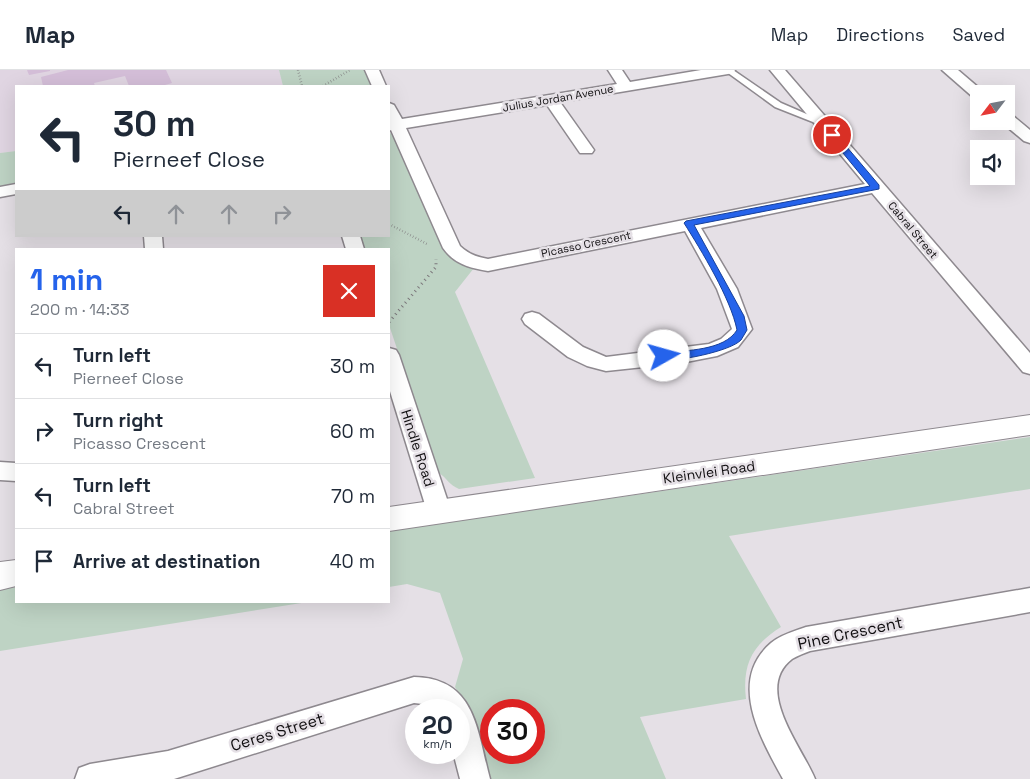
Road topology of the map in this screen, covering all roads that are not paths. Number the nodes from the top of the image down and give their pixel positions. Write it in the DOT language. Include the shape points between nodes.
graph roads {
  1 [pos="372,70"];
  2 [pos="615,70"];
  3 [pos="728,70"];
  4 [pos="777,70"];
  5 [pos="950,70"];
  6 [pos="379,85"];
  7 [pos="626,87"];
  8 [pos="970,87"];
  9 [pos="551,100"];
  10 [pos="821,122"];
  11 [pos="392,126"];
  12 [pos="1015,126"];
  13 [pos="1030,138"];
  14 [pos="586,150"];
  15 [pos="876,187"];
  16 [pos="15,189"];
  17 [pos="0,192"];
  18 [pos="689,223"];
  19 [pos="532,319"];
  20 [pos="390,358"];
  21 [pos="1030,367"];
  22 [pos="1030,425"];
  23 [pos="0,471"];
  24 [pos="15,472"];
  25 [pos="438,511"];
  26 [pos="390,519"];
  27 [pos="15,573"];
  28 [pos="0,576"];
  29 [pos="1030,600"];
  30 [pos="448,699"];
  31 [pos="470,760"];
  32 [pos="90,779"];
  33 [pos="475,779"];
  34 [pos="800,779"];
  1 -- 6 [label="street"];
  2 -- 7 [label="street"];
  3 -- 7 [label="street, Julius Jordan Avenue"];
  3 -- 10 [label="lane" via="778,105"];
  4 -- 10 [label="street, Cabral Street"];
  5 -- 8 [label="street"];
  7 -- 9 [label="street, Julius Jordan Avenue"];
  9 -- 11 [label="street, Julius Jordan Avenue"];
  9 -- 14 [label="street"];
  10 -- 15 [label="street, Cabral Street"];
  11 -- 18 [label="street, Picasso Crescent" via="443,248 475,263 488,265"];
  12 -- 13 [label="street"];
  15 -- 18 [label="street, Picasso Crescent"];
  15 -- 21 [label="street, Cabral Street"];
  16 -- 17 [label="street"];
  18 -- 19 [label="street" via="739,316 742,330 737,338 703,352 606,364 578,355"];
  20 -- 25 [label="street, Hindle Road"];
  22 -- 25 [label="street, Kleinvlei Road"];
  23 -- 24 [label="street"];
  25 -- 26 [label="street, Kleinvlei Road"];
  27 -- 28 [label="street"];
  29 -- 34 [label="street, Pine Crescent" via="806,639 782,650 766,672 763,698 771,726"];
  30 -- 32 [label="street, Ceres Street" via="439,692 414,690 168,766"];
  31 -- 33 [label="street"];
}
